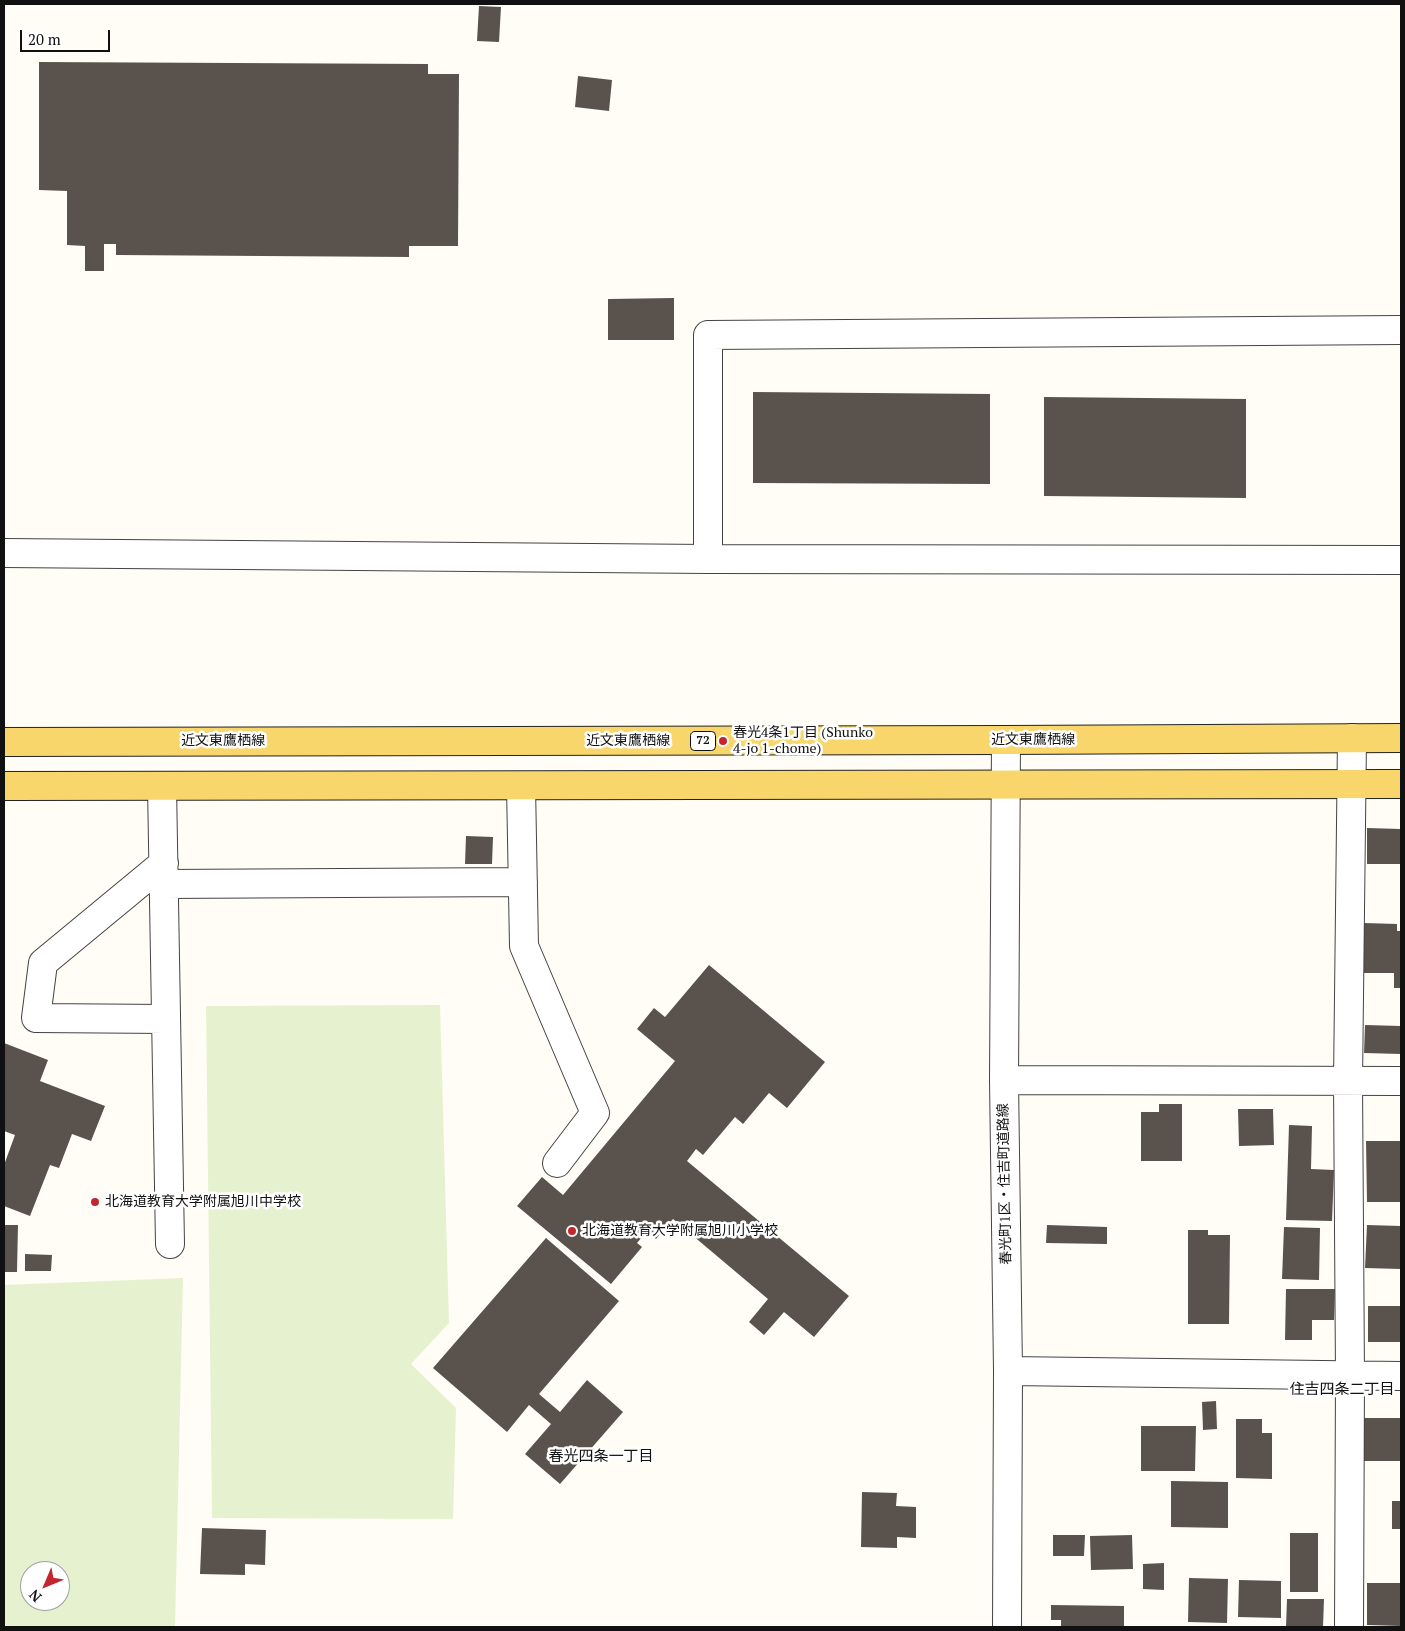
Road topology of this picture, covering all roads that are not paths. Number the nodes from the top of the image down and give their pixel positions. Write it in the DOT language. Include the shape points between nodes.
graph roads {
  1 [pos="1401,330"];
  2 [pos="4,553"];
  3 [pos="708,559"];
  4 [pos="1401,560"];
  5 [pos="1352,738"];
  6 [pos="1401,738"];
  7 [pos="1006,740"];
  8 [pos="4,742"];
  9 [pos="1352,784"];
  10 [pos="1401,784"];
  11 [pos="1006,785"];
  12 [pos="4,786"];
  13 [pos="162,786"];
  14 [pos="521,786"];
  15 [pos="164,874"];
  16 [pos="523,882"];
  17 [pos="166,1019"];
  18 [pos="1004,1080"];
  19 [pos="1401,1081"];
  20 [pos="1348,1082"];
  21 [pos="557,1163"];
  22 [pos="170,1244"];
  23 [pos="1008,1372"];
  24 [pos="1350,1376"];
  25 [pos="1401,1376"];
  26 [pos="1007,1627"];
  27 [pos="1349,1627"];
  1 -- 3 [label="street" via="708,335"];
  2 -- 3 [label="street"];
  3 -- 4 [label="street"];
  5 -- 6 [label="main road, 近文東鷹栖線 / 72"];
  5 -- 7 [label="main road, 近文東鷹栖線 / 72"];
  5 -- 9 [label="street"];
  7 -- 8 [label="main road, 近文東鷹栖線 / 72"];
  7 -- 11 [label="street, 春光町1区・住吉町道路線"];
  9 -- 10 [label="main road"];
  9 -- 11 [label="main road"];
  9 -- 20 [label="street"];
  11 -- 14 [label="main road"];
  11 -- 18 [label="street, 春光町1区・住吉町道路線"];
  12 -- 13 [label="main road"];
  13 -- 14 [label="main road"];
  13 -- 15 [label="street"];
  14 -- 16 [label="street"];
  15 -- 16 [label="street"];
  15 -- 17 [label="street"];
  15 -- 17 [label="street" via="44,963 36,1018"];
  16 -- 21 [label="street" via="524,946 594,1113"];
  17 -- 22 [label="street"];
  18 -- 20 [label="street"];
  18 -- 23 [label="street, 春光町1区・住吉町道路線"];
  19 -- 20 [label="street"];
  20 -- 24 [label="street"];
  23 -- 24 [label="street"];
  23 -- 26 [label="street, 春光町1区・住吉町道路線"];
  24 -- 25 [label="street"];
  24 -- 27 [label="street"];
}
